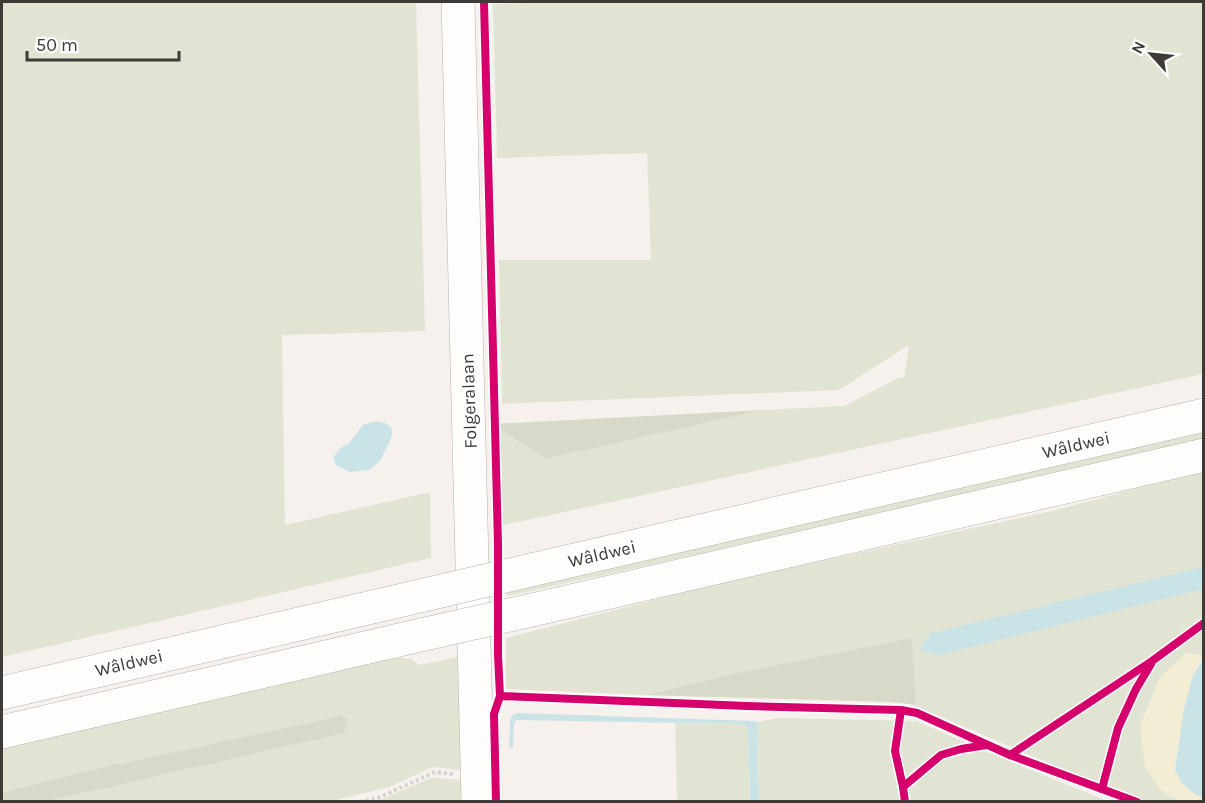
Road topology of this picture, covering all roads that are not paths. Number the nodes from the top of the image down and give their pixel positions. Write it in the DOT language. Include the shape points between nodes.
graph roads {
  1 [pos="458,2"];
  2 [pos="1203,416"];
  3 [pos="1203,455"];
  4 [pos="2,693"];
  5 [pos="2,732"];
  6 [pos="478,788"];
  1 -- 6 [label="main road, Folgeralaan"];
  2 -- 4 [label="main road, Wâldwei, bridge"];
  3 -- 5 [label="main road, bridge"];
}
